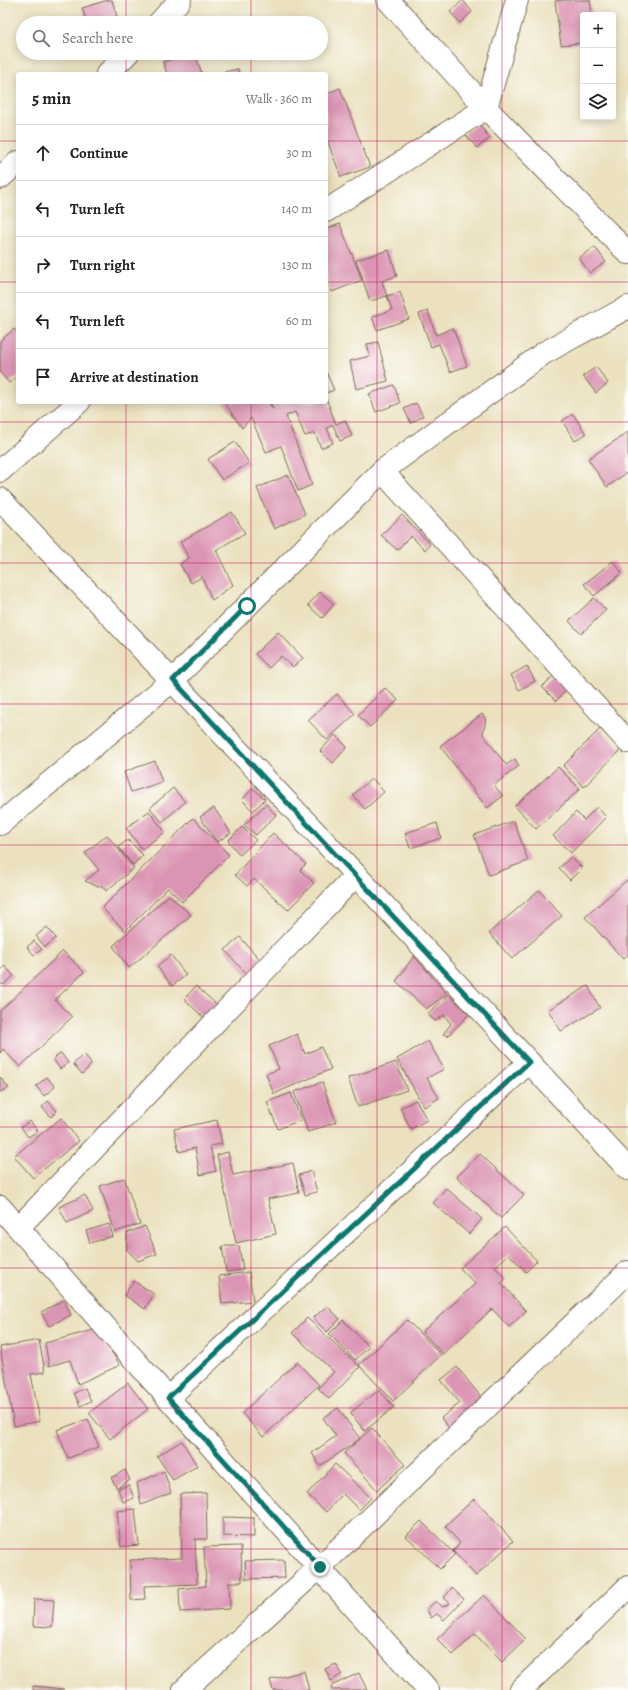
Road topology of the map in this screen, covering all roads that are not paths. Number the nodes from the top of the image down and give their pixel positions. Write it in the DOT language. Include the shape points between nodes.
graph roads {
  1 [pos="180,0"];
  2 [pos="388,0"];
  3 [pos="517,0"];
  4 [pos="165,16"];
  5 [pos="121,60"];
  6 [pos="109,72"];
  7 [pos="486,108"];
  8 [pos="16,164"];
  9 [pos="0,178"];
  10 [pos="328,209"];
  11 [pos="628,253"];
  12 [pos="628,307"];
  13 [pos="77,404"];
  14 [pos="0,471"];
  15 [pos="382,471"];
  16 [pos="0,499"];
  17 [pos="173,680"];
  18 [pos="628,742"];
  19 [pos="0,824"];
  20 [pos="356,875"];
  21 [pos="529,1062"];
  22 [pos="628,1169"];
  23 [pos="0,1207"];
  24 [pos="19,1227"];
  25 [pos="628,1272"];
  26 [pos="168,1398"];
  27 [pos="320,1567"];
  28 [pos="628,1587"];
  29 [pos="184,1690"];
  30 [pos="428,1690"];
  31 [pos="521,1690"];
  1 -- 4 [label="street"];
  2 -- 7 [label="street"];
  3 -- 7 [label="street"];
  5 -- 6 [label="street"];
  7 -- 10 [label="street"];
  7 -- 11 [label="street"];
  8 -- 9 [label="street"];
  12 -- 15 [label="street" via="544,353"];
  13 -- 14 [label="street"];
  15 -- 17 [label="street"];
  15 -- 18 [label="street"];
  16 -- 17 [label="street"];
  17 -- 19 [label="street"];
  17 -- 20 [label="street"];
  20 -- 21 [label="street"];
  20 -- 24 [label="street"];
  21 -- 22 [label="street"];
  21 -- 26 [label="street"];
  23 -- 24 [label="street"];
  24 -- 26 [label="street"];
  25 -- 27 [label="street"];
  26 -- 27 [label="street"];
  27 -- 29 [label="street"];
  27 -- 30 [label="street"];
  28 -- 31 [label="street"];
}
